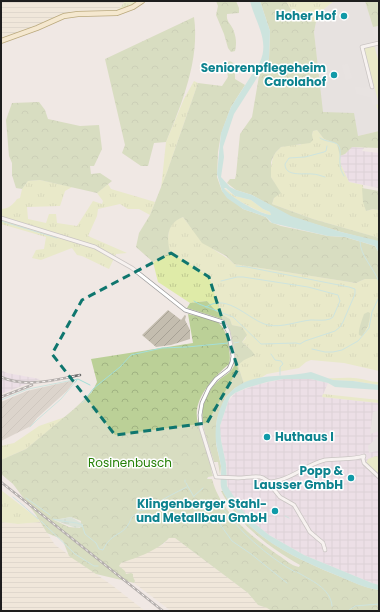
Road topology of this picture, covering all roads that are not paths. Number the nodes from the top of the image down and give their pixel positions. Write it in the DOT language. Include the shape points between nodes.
graph roads {
  1 [pos="142,1"];
  2 [pos="1,41"];
  3 [pos="379,44"];
  4 [pos="372,86"];
  5 [pos="1,218"];
  6 [pos="379,477"];
  7 [pos="268,482"];
  8 [pos="325,550"];
  1 -- 2 [label="main road" via="117,13 64,16"];
  3 -- 4 [label="street" via="362,47"];
  5 -- 7 [label="street" via="95,247 132,268 185,310 223,322 228,331 232,362 229,369 209,388 202,403 201,428 216,477 260,477"];
  6 -- 7 [label="street" via="364,463 364,456 322,461 283,479"];
  7 -- 8 [label="street" via="280,497 294,505 310,532 323,543"];
}
